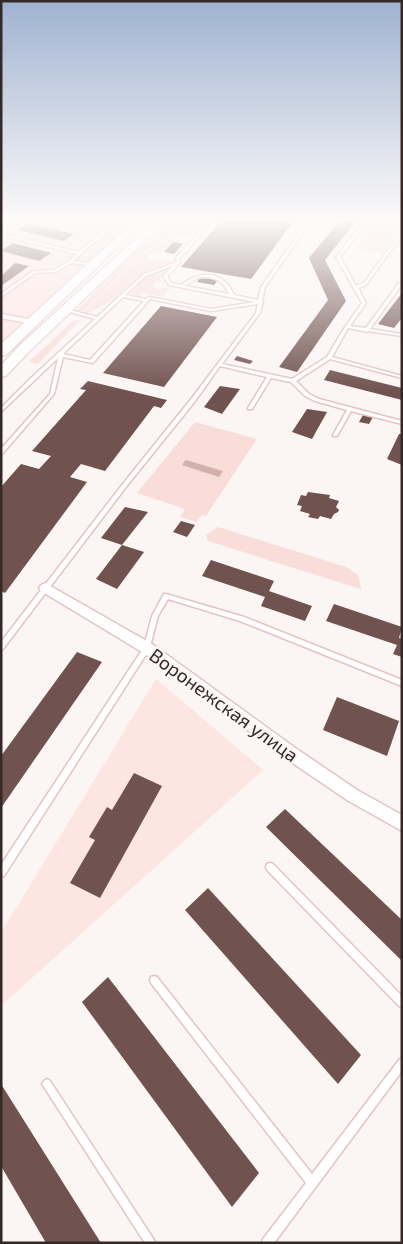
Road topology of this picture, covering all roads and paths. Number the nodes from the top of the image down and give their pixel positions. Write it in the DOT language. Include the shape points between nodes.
graph roads {
  1 [pos="27,277"];
  2 [pos="79,277"];
  3 [pos="103,277"];
  4 [pos="142,277"];
  5 [pos="166,277"];
  6 [pos="194,277"];
  7 [pos="215,277"];
  8 [pos="270,277"];
  9 [pos="349,277"];
  10 [pos="370,277"];
  11 [pos="400,284"];
  12 [pos="182,286"];
  13 [pos="355,288"];
  14 [pos="1,296"];
  15 [pos="122,296"];
  16 [pos="232,296"];
  17 [pos="147,300"];
  18 [pos="261,302"];
  19 [pos="67,310"];
  20 [pos="1,316"];
  21 [pos="98,319"];
  22 [pos="32,322"];
  23 [pos="347,327"];
  24 [pos="366,331"];
  25 [pos="402,335"];
  26 [pos="25,348"];
  27 [pos="5,354"];
  28 [pos="61,354"];
  29 [pos="330,358"];
  30 [pos="220,365"];
  31 [pos="1,373"];
  32 [pos="270,376"];
  33 [pos="402,377"];
  34 [pos="293,382"];
  35 [pos="250,408"];
  36 [pos="350,409"];
  37 [pos="1,411"];
  38 [pos="402,423"];
  39 [pos="336,435"];
  40 [pos="1,452"];
  41 [pos="45,588"];
  42 [pos="1,647"];
  43 [pos="147,648"];
  44 [pos="402,682"];
  45 [pos="402,824"];
  46 [pos="270,868"];
  47 [pos="1,873"];
  48 [pos="154,980"];
  49 [pos="402,1002"];
  50 [pos="402,1064"];
  51 [pos="47,1084"];
  52 [pos="312,1182"];
  53 [pos="151,1243"];
  54 [pos="267,1243"];
  1 -- 14 [label="lane"];
  2 -- 22 [label="main road"];
  3 -- 19 [label="main road"];
  4 -- 15 [label="lane"];
  5 -- 12 [label="lane" via="170,284"];
  6 -- 12 [label="lane"];
  7 -- 16 [label="lane" via="225,281"];
  8 -- 18 [label="lane" via="263,287"];
  9 -- 13 [label="lane"];
  10 -- 13 [label="lane" via="365,284"];
  11 -- 24 [label="lane"];
  12 -- 16 [label="lane"];
  13 -- 23 [label="lane" via="364,303"];
  15 -- 17 [label="lane"];
  15 -- 21 [label="lane"];
  16 -- 18 [label="lane"];
  17 -- 18 [label="lane" via="211,310"];
  17 -- 28 [label="lane" via="91,362"];
  18 -- 30 [label="lane" via="258,313"];
  19 -- 21 [label="lane"];
  19 -- 26 [label="main road"];
  20 -- 22 [label="street"];
  21 -- 28 [label="lane"];
  22 -- 27 [label="main road"];
  23 -- 24 [label="lane"];
  23 -- 29 [label="lane"];
  24 -- 25 [label="lane"];
  26 -- 27 [label="main road"];
  26 -- 31 [label="main road"];
  28 -- 37 [label="lane"];
  28 -- 40 [label="lane" via="52,394"];
  29 -- 33 [label="lane"];
  29 -- 34 [label="lane"];
  30 -- 32 [label="lane"];
  30 -- 41 [label="lane"];
  32 -- 34 [label="lane"];
  32 -- 35 [label="lane"];
  34 -- 36 [label="lane" via="317,400"];
  36 -- 38 [label="lane"];
  36 -- 39 [label="lane"];
  41 -- 42 [label="lane"];
  41 -- 43 [label="street, Воронежская улица"];
  43 -- 44 [label="lane" via="155,616 166,596 242,619"];
  43 -- 45 [label="street, Воронежская улица" via="286,750"];
  43 -- 47 [label="lane"];
  46 -- 49 [label="lane"];
  48 -- 52 [label="lane"];
  50 -- 52 [label="lane"];
  51 -- 53 [label="lane"];
  52 -- 54 [label="lane"];
}
